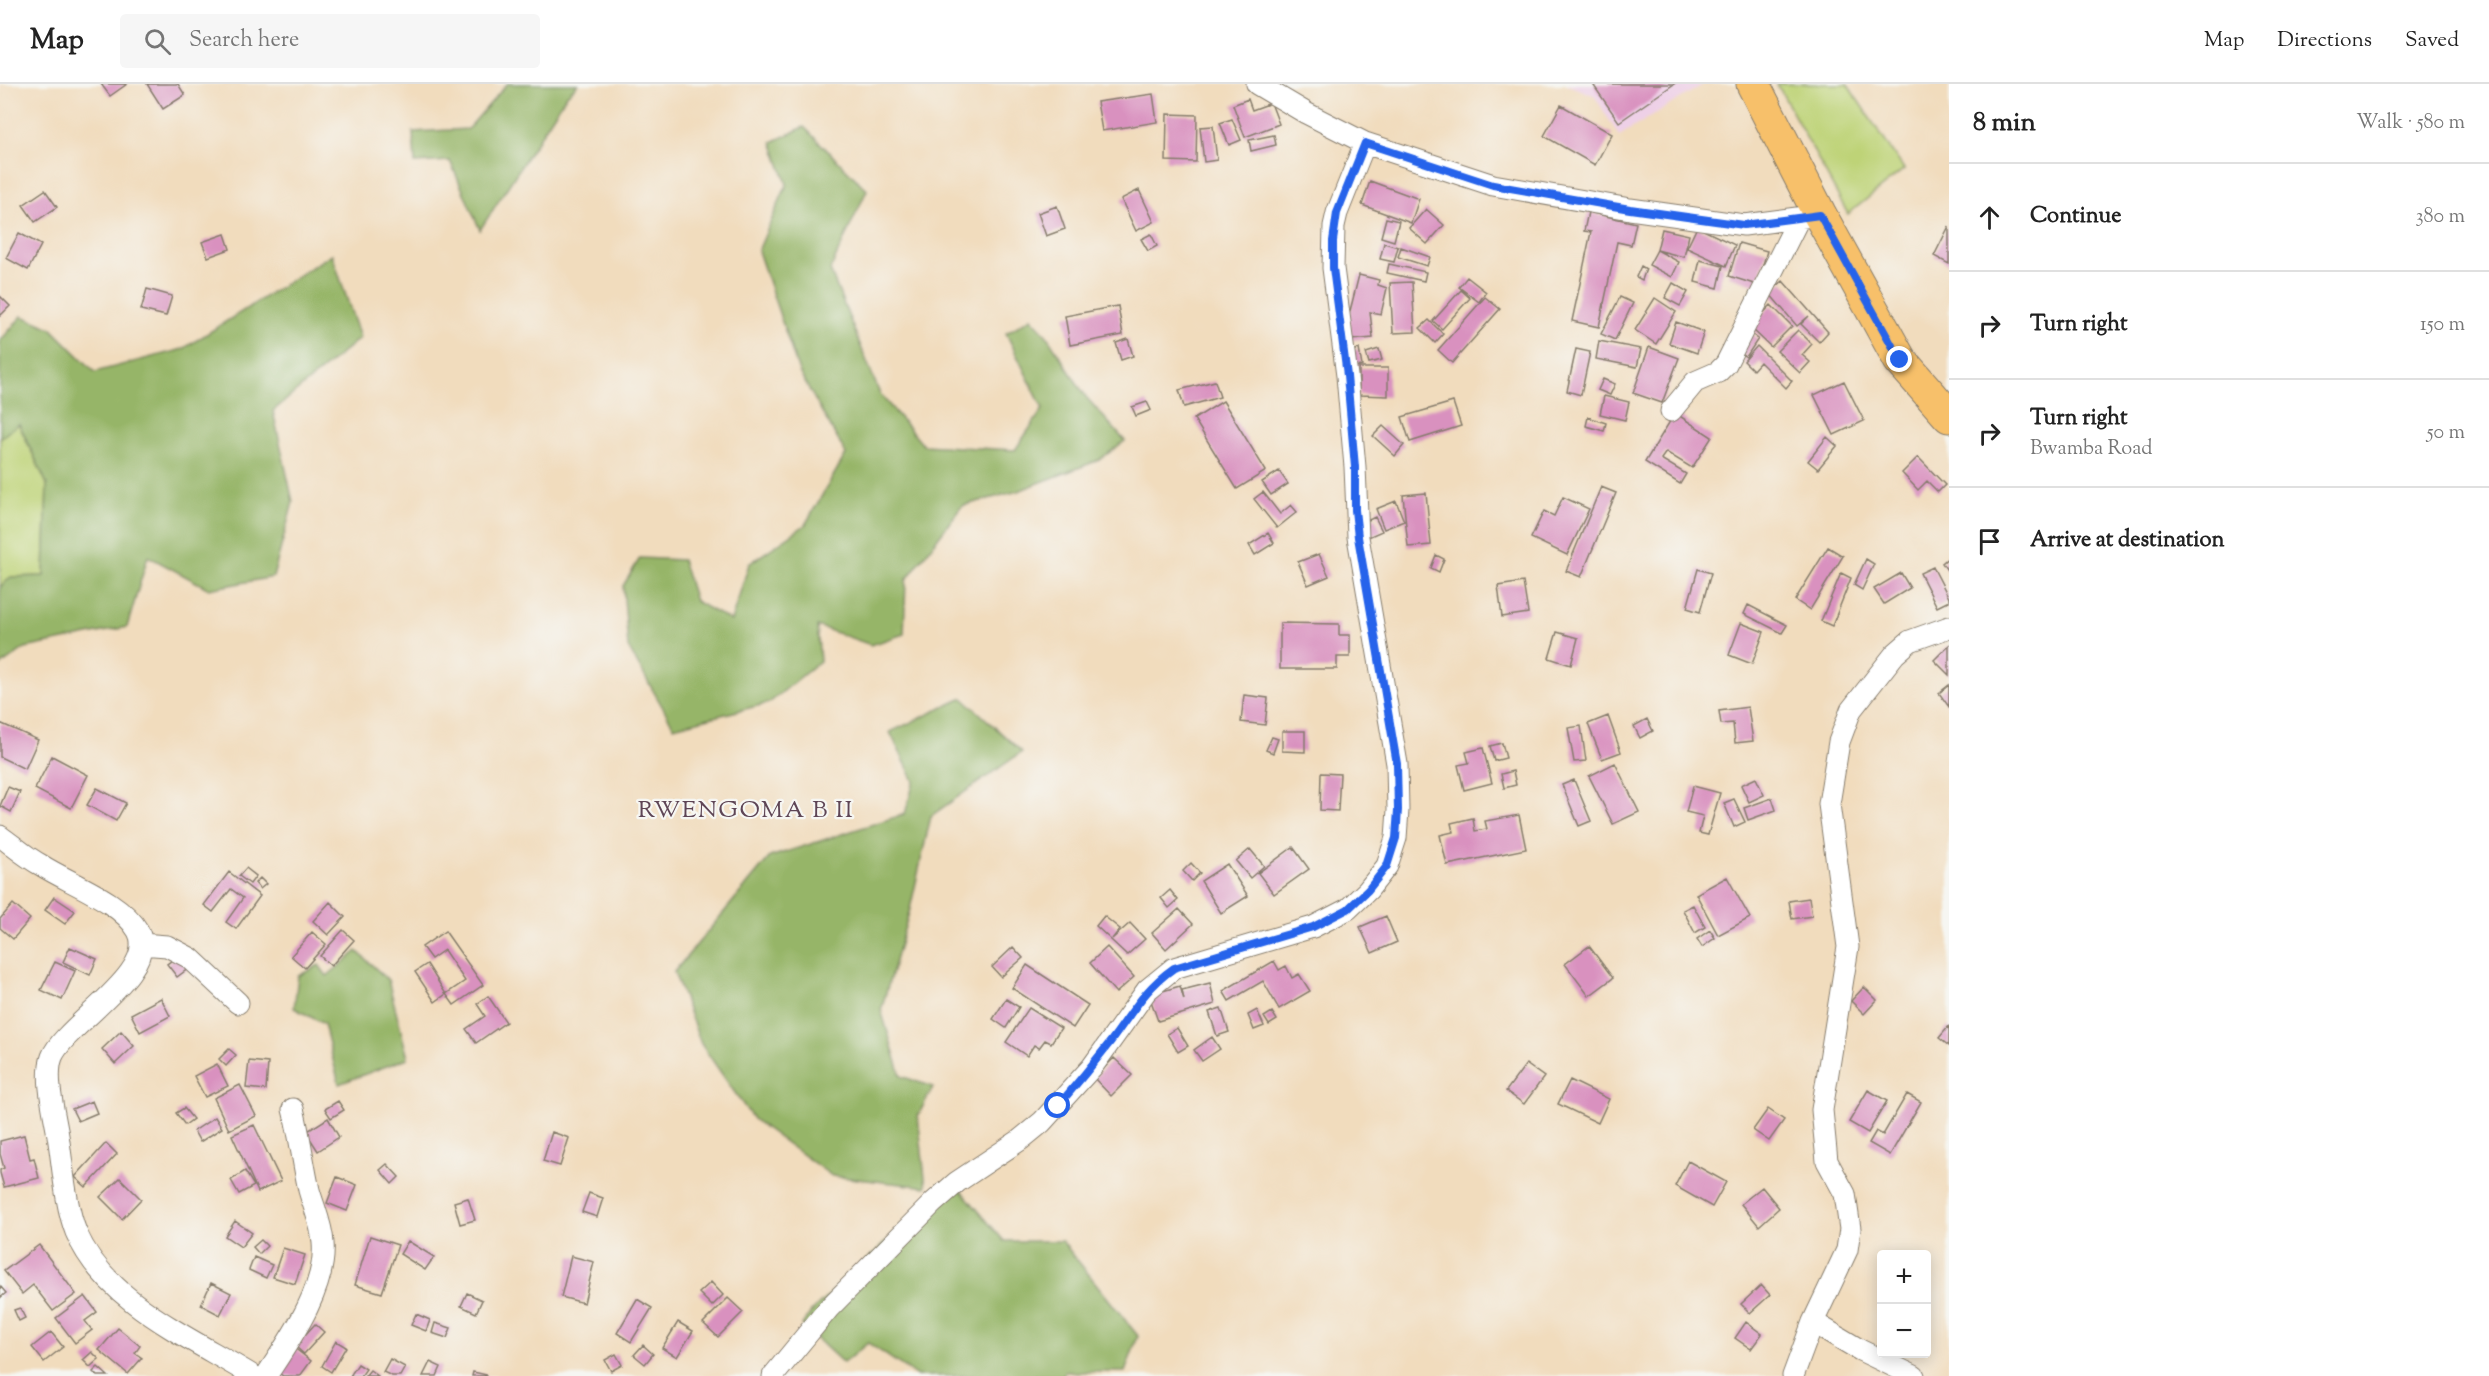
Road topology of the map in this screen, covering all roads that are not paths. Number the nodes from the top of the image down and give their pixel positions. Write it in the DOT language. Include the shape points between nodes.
graph roads {
  1 [pos="1257,84"];
  2 [pos="1753,84"];
  3 [pos="1365,143"];
  4 [pos="1810,216"];
  5 [pos="1671,411"];
  6 [pos="1949,416"];
  7 [pos="1949,627"];
  8 [pos="0,836"];
  9 [pos="141,944"];
  10 [pos="238,1003"];
  11 [pos="293,1109"];
  12 [pos="1813,1322"];
  13 [pos="253,1376"];
  14 [pos="266,1376"];
  15 [pos="773,1376"];
  16 [pos="1794,1376"];
  17 [pos="1914,1376"];
  1 -- 3 [label="street"];
  2 -- 4 [label="main road"];
  3 -- 4 [label="street" via="1493,185 1573,199 1744,225"];
  3 -- 15 [label="street" via="1337,213 1333,268 1347,376 1358,537 1397,764 1396,838 1387,866 1348,909 1313,927 1174,968 1160,978 1058,1106 1020,1140 933,1203 829,1308"];
  4 -- 5 [label="street" via="1726,364 1695,382"];
  4 -- 6 [label="main road" via="1900,360"];
  7 -- 12 [label="street" via="1910,641 1862,694 1843,731 1833,773 1829,804 1848,947 1822,1110 1827,1161 1845,1194 1850,1229 1847,1250"];
  8 -- 9 [label="street" via="40,865 101,897 138,931"];
  9 -- 10 [label="street" via="167,946 189,958"];
  9 -- 13 [label="street" via="138,958 126,977 53,1055 50,1083 75,1230 101,1270 128,1298 161,1323"];
  11 -- 14 [label="street" via="309,1188 322,1229 323,1255 316,1285 300,1322"];
  12 -- 16 [label="street"];
  12 -- 17 [label="street"];
}
